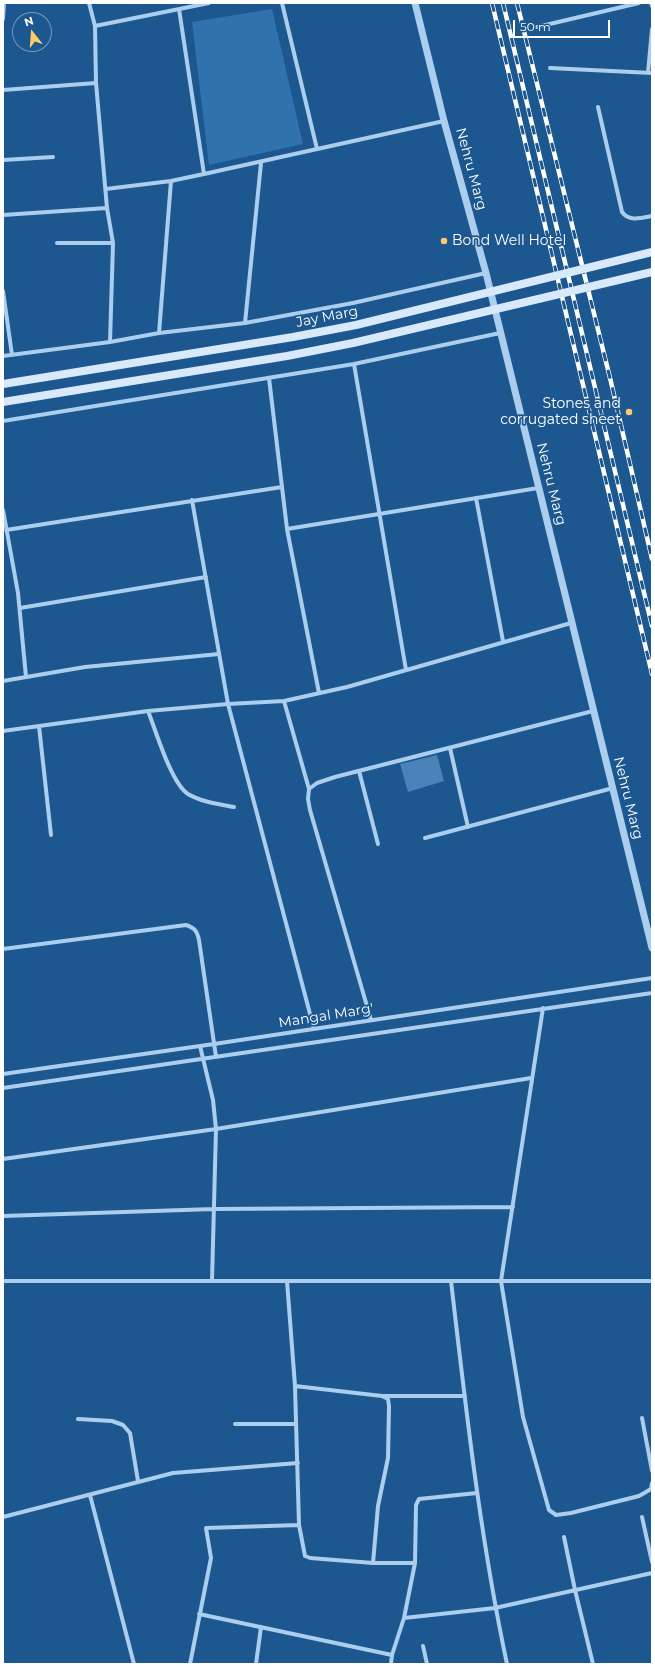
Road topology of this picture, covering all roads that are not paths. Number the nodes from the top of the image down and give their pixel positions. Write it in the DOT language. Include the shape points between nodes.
graph roads {
  1 [pos="4,3"];
  2 [pos="89,3"];
  3 [pos="209,3"];
  4 [pos="282,3"];
  5 [pos="416,3"];
  6 [pos="640,3"];
  7 [pos="651,3"];
  8 [pos="652,6"];
  9 [pos="179,9"];
  10 [pos="3,19"];
  11 [pos="95,26"];
  12 [pos="537,26"];
  13 [pos="652,29"];
  14 [pos="550,68"];
  15 [pos="650,73"];
  16 [pos="96,83"];
  17 [pos="3,90"];
  18 [pos="598,107"];
  19 [pos="444,121"];
  20 [pos="317,149"];
  21 [pos="54,157"];
  22 [pos="3,160"];
  23 [pos="261,163"];
  24 [pos="204,174"];
  25 [pos="171,181"];
  26 [pos="106,189"];
  27 [pos="107,208"];
  28 [pos="3,215"];
  29 [pos="652,216"];
  30 [pos="57,243"];
  31 [pos="113,243"];
  32 [pos="652,252"];
  33 [pos="652,272"];
  34 [pos="486,273"];
  35 [pos="3,291"];
  36 [pos="245,323"];
  37 [pos="160,333"];
  38 [pos="500,333"];
  39 [pos="110,342"];
  40 [pos="12,355"];
  41 [pos="3,356"];
  42 [pos="354,364"];
  43 [pos="269,378"];
  44 [pos="3,384"];
  45 [pos="3,402"];
  46 [pos="3,421"];
  47 [pos="282,487"];
  48 [pos="538,488"];
  49 [pos="476,498"];
  50 [pos="192,500"];
  51 [pos="3,510"];
  52 [pos="379,514"];
  53 [pos="287,529"];
  54 [pos="6,530"];
  55 [pos="206,577"];
  56 [pos="20,608"];
  57 [pos="571,623"];
  58 [pos="503,641"];
  59 [pos="219,654"];
  60 [pos="406,670"];
  61 [pos="26,676"];
  62 [pos="3,680"];
  63 [pos="319,693"];
  64 [pos="284,701"];
  65 [pos="228,704"];
  66 [pos="148,711"];
  67 [pos="593,711"];
  68 [pos="39,726"];
  69 [pos="3,731"];
  70 [pos="450,748"];
  71 [pos="359,771"];
  72 [pos="613,788"];
  73 [pos="309,789"];
  74 [pos="234,806"];
  75 [pos="468,827"];
  76 [pos="51,835"];
  77 [pos="425,838"];
  78 [pos="378,844"];
  79 [pos="652,948"];
  80 [pos="3,949"];
  81 [pos="652,978"];
  82 [pos="652,993"];
  83 [pos="543,1008"];
  84 [pos="371,1020"];
  85 [pos="314,1029"];
  86 [pos="214,1044"];
  87 [pos="200,1046"];
  88 [pos="216,1057"];
  89 [pos="203,1059"];
  90 [pos="3,1074"];
  91 [pos="531,1078"];
  92 [pos="3,1088"];
  93 [pos="216,1129"];
  94 [pos="3,1159"];
  95 [pos="512,1207"];
  96 [pos="214,1209"];
  97 [pos="3,1216"];
  98 [pos="3,1281"];
  99 [pos="212,1281"];
  100 [pos="288,1281"];
  101 [pos="451,1281"];
  102 [pos="500,1281"];
  103 [pos="652,1281"];
  104 [pos="295,1386"];
  105 [pos="382,1396"];
  106 [pos="465,1396"];
  107 [pos="642,1418"];
  108 [pos="78,1419"];
  109 [pos="235,1424"];
  110 [pos="296,1424"];
  111 [pos="298,1463"];
  112 [pos="652,1471"];
  113 [pos="138,1481"];
  114 [pos="652,1483"];
  115 [pos="476,1493"];
  116 [pos="90,1495"];
  117 [pos="3,1517"];
  118 [pos="642,1517"];
  119 [pos="299,1525"];
  120 [pos="564,1537"];
  121 [pos="652,1562"];
  122 [pos="373,1563"];
  123 [pos="415,1563"];
  124 [pos="652,1573"];
  125 [pos="574,1590"];
  126 [pos="495,1608"];
  127 [pos="199,1614"];
  128 [pos="404,1618"];
  129 [pos="261,1626"];
  130 [pos="423,1646"];
  131 [pos="392,1655"];
  132 [pos="134,1664"];
  133 [pos="190,1664"];
  134 [pos="256,1664"];
  135 [pos="391,1664"];
  136 [pos="427,1664"];
  137 [pos="507,1664"];
  138 [pos="593,1664"];
  1 -- 10 [label="street"];
  2 -- 11 [label="street"];
  3 -- 9 [label="street"];
  4 -- 20 [label="street"];
  5 -- 19 [label="street, Nehru Marg"];
  6 -- 12 [label="street"];
  7 -- 8 [label="street"];
  9 -- 11 [label="street"];
  9 -- 24 [label="street"];
  11 -- 16 [label="street"];
  13 -- 15 [label="street"];
  14 -- 15 [label="street"];
  16 -- 17 [label="street"];
  16 -- 26 [label="street"];
  18 -- 29 [label="street" via="622,212 625,217 633,219"];
  19 -- 20 [label="street"];
  19 -- 34 [label="street, Nehru Marg"];
  20 -- 23 [label="street"];
  21 -- 22 [label="street"];
  23 -- 24 [label="street"];
  23 -- 36 [label="street"];
  24 -- 25 [label="street"];
  25 -- 26 [label="street"];
  25 -- 37 [label="street"];
  26 -- 27 [label="street"];
  27 -- 28 [label="street"];
  27 -- 31 [label="street"];
  30 -- 31 [label="street"];
  31 -- 39 [label="street"];
  32 -- 44 [label="main road, Jay Marg, bridge" via="356,325"];
  33 -- 45 [label="main road, bridge" via="346,344"];
  34 -- 36 [label="street" via="353,303"];
  34 -- 38 [label="street, Nehru Marg"];
  35 -- 40 [label="street"];
  36 -- 37 [label="street"];
  37 -- 39 [label="street"];
  38 -- 42 [label="street"];
  38 -- 48 [label="street, Nehru Marg"];
  39 -- 40 [label="street"];
  40 -- 41 [label="street"];
  42 -- 43 [label="street"];
  42 -- 52 [label="street"];
  43 -- 46 [label="street"];
  43 -- 47 [label="street"];
  47 -- 50 [label="street"];
  47 -- 53 [label="street"];
  48 -- 49 [label="street"];
  48 -- 57 [label="street, Nehru Marg"];
  49 -- 52 [label="street"];
  49 -- 58 [label="street"];
  50 -- 54 [label="street"];
  50 -- 55 [label="street"];
  51 -- 54 [label="street"];
  52 -- 53 [label="street"];
  52 -- 60 [label="street"];
  53 -- 63 [label="street"];
  54 -- 56 [label="street"];
  55 -- 56 [label="street"];
  55 -- 59 [label="street"];
  56 -- 61 [label="street"];
  57 -- 58 [label="street"];
  57 -- 67 [label="street, Nehru Marg"];
  58 -- 60 [label="street"];
  59 -- 61 [label="street" via="85,667"];
  59 -- 65 [label="street"];
  60 -- 63 [label="street"];
  61 -- 62 [label="street"];
  63 -- 64 [label="street"];
  64 -- 65 [label="street"];
  64 -- 73 [label="street"];
  65 -- 66 [label="street"];
  65 -- 85 [label="street"];
  66 -- 68 [label="street"];
  66 -- 74 [label="street" via="170,767 184,791 198,798"];
  67 -- 70 [label="street"];
  67 -- 72 [label="street, Nehru Marg"];
  68 -- 69 [label="street"];
  68 -- 76 [label="street"];
  70 -- 71 [label="street"];
  70 -- 75 [label="street"];
  71 -- 73 [label="street" via="317,783"];
  71 -- 78 [label="street"];
  72 -- 75 [label="street"];
  72 -- 79 [label="street, Nehru Marg"];
  73 -- 84 [label="street" via="310,810"];
  75 -- 77 [label="street"];
  80 -- 86 [label="street" via="186,925 193,927 199,940"];
  81 -- 84 [label="street, Mangal Marg'"];
  82 -- 83 [label="street"];
  83 -- 88 [label="street"];
  83 -- 91 [label="street"];
  84 -- 85 [label="street, Mangal Marg'"];
  85 -- 86 [label="street, Mangal Marg'"];
  86 -- 87 [label="street, Mangal Marg'"];
  86 -- 88 [label="street"];
  87 -- 89 [label="street"];
  87 -- 90 [label="street, Mangal Marg'"];
  88 -- 89 [label="street"];
  89 -- 92 [label="street"];
  89 -- 93 [label="street"];
  91 -- 93 [label="street"];
  91 -- 95 [label="street"];
  93 -- 94 [label="street"];
  93 -- 96 [label="street"];
  95 -- 96 [label="street"];
  95 -- 102 [label="street"];
  96 -- 97 [label="street"];
  96 -- 99 [label="street"];
  98 -- 99 [label="street"];
  99 -- 100 [label="street"];
  100 -- 101 [label="street"];
  100 -- 104 [label="street"];
  101 -- 102 [label="street"];
  101 -- 106 [label="street"];
  102 -- 103 [label="street"];
  102 -- 114 [label="street" via="523,1417 548,1510 556,1515 571,1513 640,1496 651,1489"];
  104 -- 105 [label="street"];
  104 -- 110 [label="street"];
  105 -- 106 [label="street"];
  105 -- 122 [label="street" via="388,1399 389,1406 388,1458 378,1506"];
  106 -- 115 [label="street"];
  107 -- 112 [label="street"];
  108 -- 113 [label="street" via="112,1421 130,1433"];
  109 -- 110 [label="street"];
  110 -- 111 [label="street"];
  111 -- 113 [label="street" via="173,1473"];
  111 -- 119 [label="street"];
  113 -- 116 [label="street"];
  115 -- 123 [label="street" via="419,1499 416,1505"];
  115 -- 126 [label="street"];
  116 -- 117 [label="street"];
  116 -- 132 [label="street"];
  118 -- 121 [label="street"];
  119 -- 122 [label="street" via="305,1556"];
  119 -- 127 [label="street" via="206,1528 211,1558"];
  120 -- 125 [label="street"];
  122 -- 123 [label="street"];
  123 -- 128 [label="street"];
  124 -- 125 [label="street"];
  125 -- 126 [label="street"];
  125 -- 138 [label="street"];
  126 -- 128 [label="street"];
  126 -- 137 [label="street"];
  127 -- 129 [label="street"];
  127 -- 133 [label="street"];
  128 -- 131 [label="street"];
  129 -- 131 [label="street"];
  129 -- 134 [label="street"];
  130 -- 136 [label="street"];
  131 -- 135 [label="street"];
}
